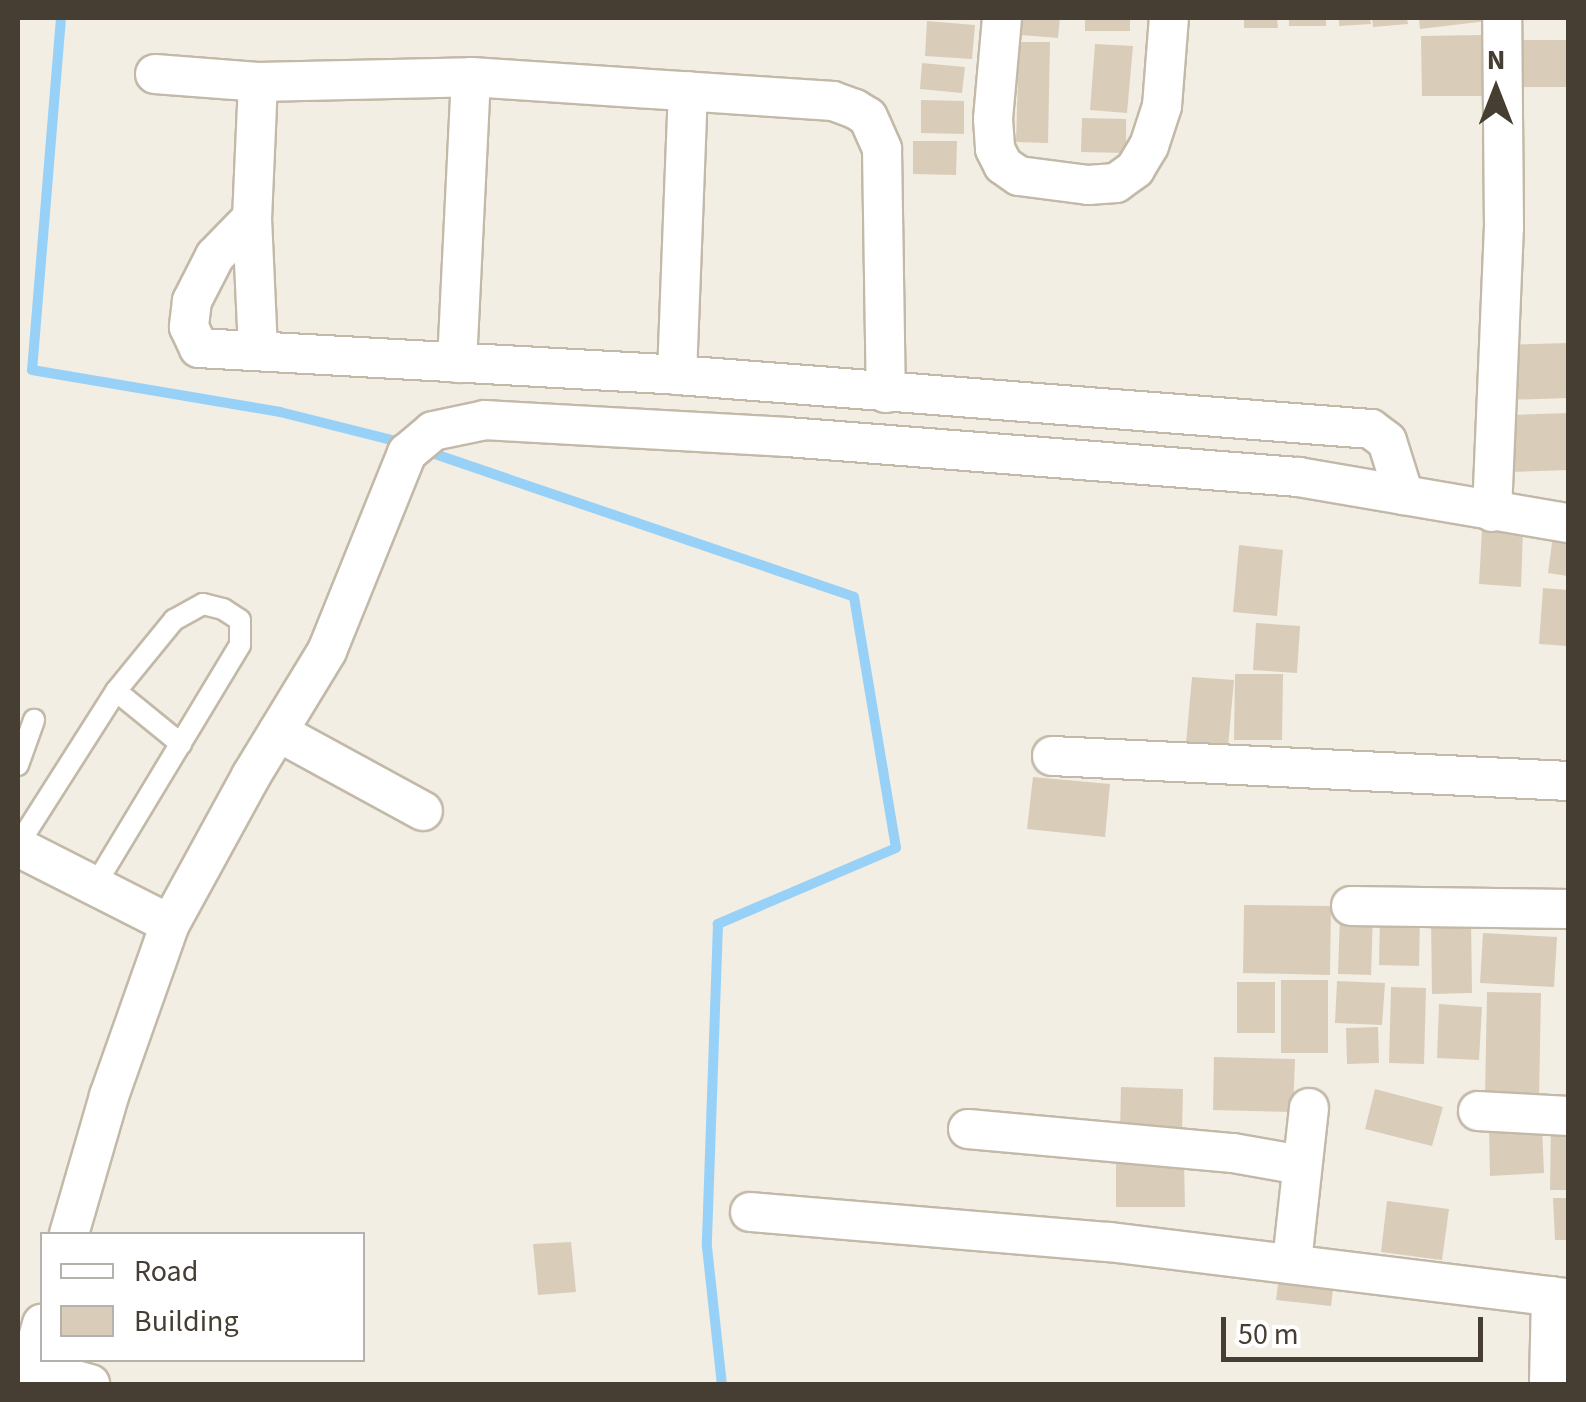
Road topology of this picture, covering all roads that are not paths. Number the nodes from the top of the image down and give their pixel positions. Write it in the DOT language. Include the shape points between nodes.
graph roads {
  1 [pos="1002,18"];
  2 [pos="1168,18"];
  3 [pos="1502,18"];
  4 [pos="155,74"];
  5 [pos="471,77"];
  6 [pos="258,82"];
  7 [pos="688,91"];
  8 [pos="252,218"];
  9 [pos="258,348"];
  10 [pos="457,363"];
  11 [pos="677,375"];
  12 [pos="886,393"];
  13 [pos="1404,496"];
  14 [pos="1492,512"];
  15 [pos="1568,523"];
  16 [pos="116,692"];
  17 [pos="34,720"];
  18 [pos="278,732"];
  19 [pos="181,744"];
  20 [pos="1052,756"];
  21 [pos="19,760"];
  22 [pos="1568,781"];
  23 [pos="423,810"];
  24 [pos="18,846"];
  25 [pos="96,884"];
  26 [pos="1351,906"];
  27 [pos="1568,909"];
  28 [pos="170,924"];
  29 [pos="1309,1108"];
  30 [pos="1478,1111"];
  31 [pos="1568,1116"];
  32 [pos="968,1129"];
  33 [pos="1301,1165"];
  34 [pos="750,1212"];
  35 [pos="70,1232"];
  36 [pos="1292,1262"];
  37 [pos="1560,1297"];
  38 [pos="40,1329"];
  39 [pos="24,1366"];
  40 [pos="90,1384"];
  41 [pos="1549,1384"];
  1 -- 2 [label="street" via="993,119 1003,165 1018,176 1088,186 1116,182 1136,169 1150,146 1162,106"];
  3 -- 14 [label="street" via="1504,228"];
  4 -- 6 [label="street"];
  5 -- 6 [label="street"];
  5 -- 7 [label="street"];
  5 -- 10 [label="street"];
  6 -- 8 [label="street"];
  7 -- 11 [label="street"];
  7 -- 12 [label="street" via="832,101 868,117 882,149"];
  8 -- 9 [label="street"];
  8 -- 9 [label="street" via="215,256 192,301 190,327 199,348"];
  9 -- 10 [label="street"];
  10 -- 11 [label="street"];
  11 -- 12 [label="street"];
  12 -- 13 [label="street" via="1371,429 1387,441"];
  13 -- 14 [label="street"];
  13 -- 18 [label="street" via="1298,477 485,420 420,442 333,636"];
  14 -- 15 [label="street"];
  16 -- 19 [label="lane"];
  16 -- 19 [label="lane" via="174,620 203,604 240,620 240,646"];
  16 -- 24 [label="lane"];
  17 -- 21 [label="lane"];
  18 -- 23 [label="street"];
  18 -- 28 [label="street"];
  19 -- 25 [label="lane"];
  20 -- 22 [label="street"];
  24 -- 25 [label="street"];
  25 -- 28 [label="street"];
  26 -- 27 [label="street"];
  28 -- 35 [label="street"];
  29 -- 33 [label="street"];
  30 -- 31 [label="street"];
  32 -- 33 [label="street"];
  33 -- 36 [label="street"];
  34 -- 36 [label="street"];
  36 -- 37 [label="street"];
  37 -- 41 [label="street"];
  38 -- 39 [label="street"];
  39 -- 40 [label="street"];
}
